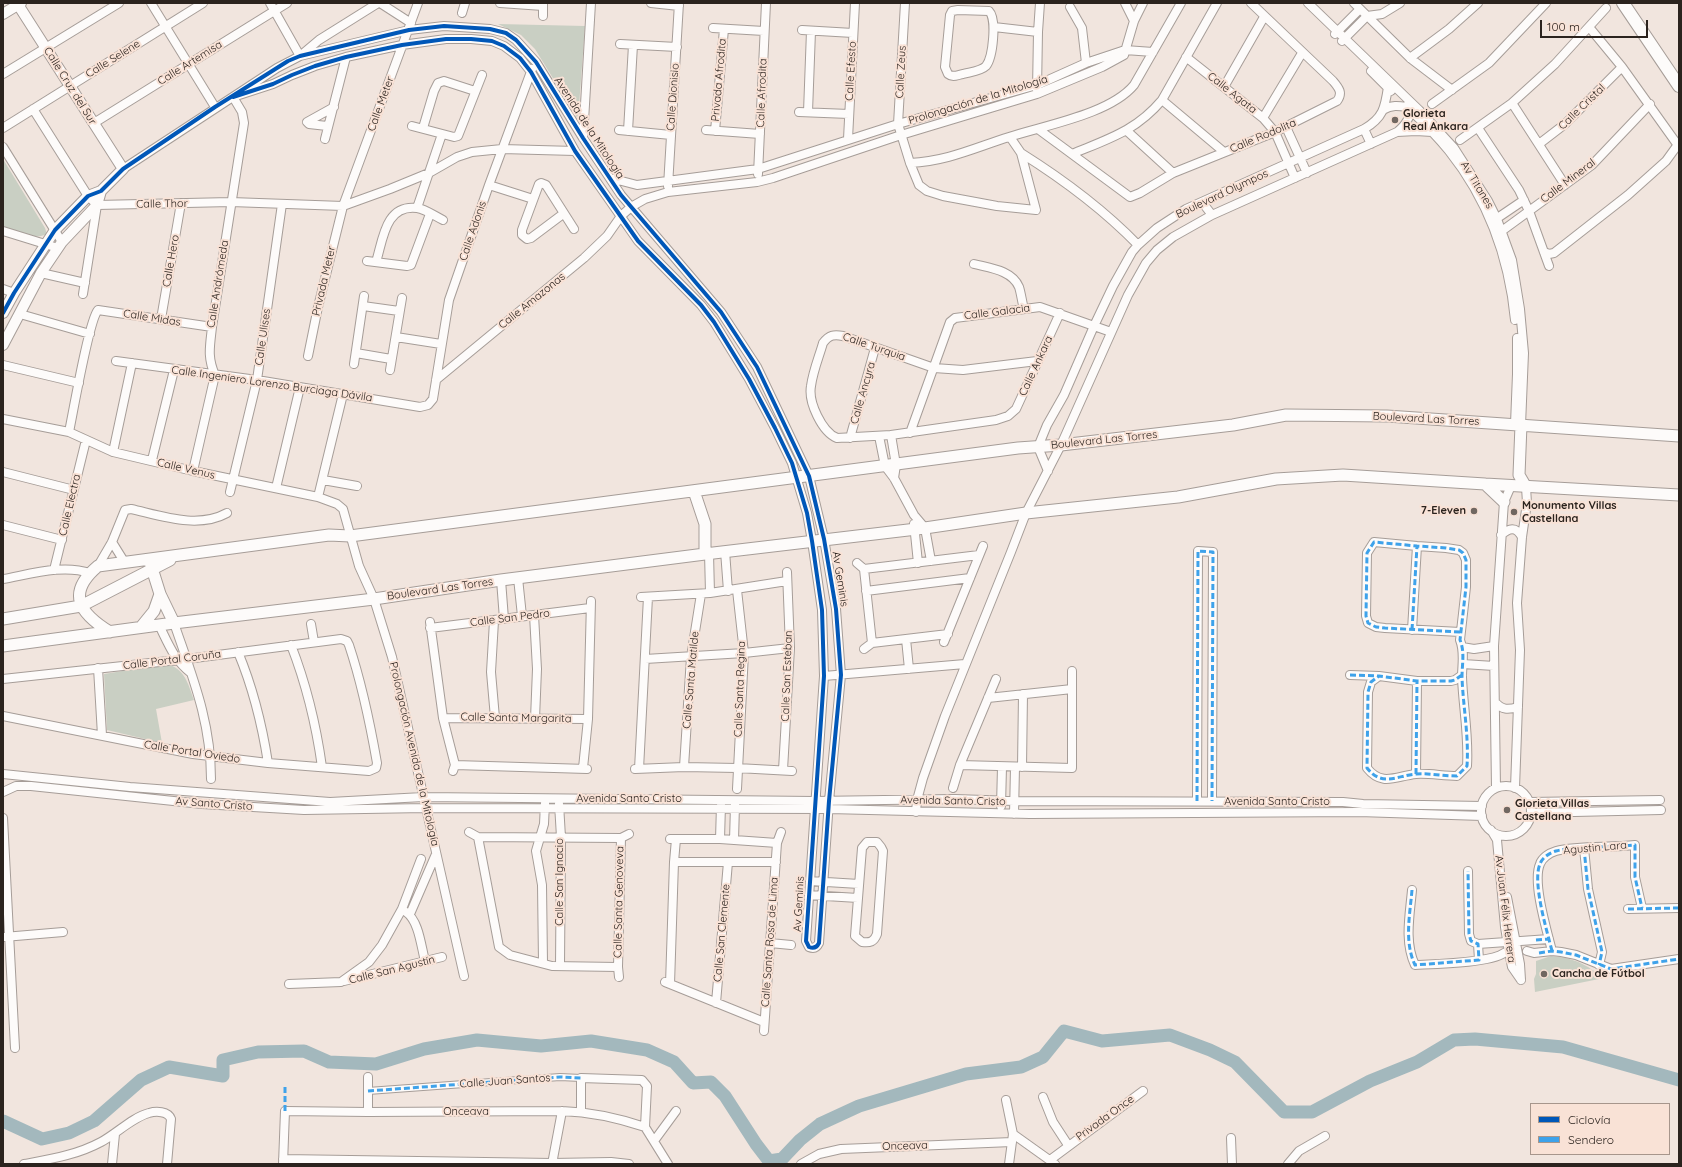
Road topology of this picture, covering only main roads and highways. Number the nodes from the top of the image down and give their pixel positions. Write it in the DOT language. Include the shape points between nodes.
graph roads {
  1 [pos="1623,3"];
  2 [pos="1679,86"];
  3 [pos="1518,425"];
  4 [pos="1679,436"];
  5 [pos="1485,484"];
  6 [pos="1511,486"];
  7 [pos="1526,487"];
  8 [pos="694,491"];
  9 [pos="1679,495"];
  10 [pos="1504,502"];
  11 [pos="707,554"];
  12 [pos="151,564"];
  13 [pos="160,594"];
  14 [pos="81,606"];
  15 [pos="3,619"];
  16 [pos="174,622"];
  17 [pos="141,627"];
  18 [pos="110,632"];
  19 [pos="3,646"];
  1 -- 2 [label="main road"];
  3 -- 4 [label="main road, Boulevard Las Torres"];
  3 -- 6 [label="main road"];
  3 -- 7 [label="main road" via="1520,475"];
  3 -- 8 [label="main road, Boulevard Las Torres" via="1387,416 1286,415 1233,425 1018,448"];
  5 -- 6 [label="main road, Boulevard Las Torres"];
  5 -- 10 [label="main road"];
  5 -- 11 [label="main road, Boulevard Las Torres" via="1343,475 1276,479 1178,496"];
  6 -- 7 [label="main road, Boulevard Las Torres"];
  7 -- 9 [label="main road, Boulevard Las Torres"];
  8 -- 11 [label="main road" via="705,524"];
  8 -- 12 [label="main road, Boulevard Las Torres" via="350,536 329,535 178,556"];
  11 -- 16 [label="main road, Boulevard Las Torres" via="374,599"];
  12 -- 13 [label="main road"];
  12 -- 14 [label="main road, Boulevard Las Torres"];
  12 -- 14 [label="main road, Boulevard Las Torres" via="125,563 94,570 81,589"];
  13 -- 16 [label="main road"];
  13 -- 17 [label="main road" via="154,611"];
  14 -- 15 [label="main road, Boulevard Las Torres"];
  14 -- 18 [label="main road" via="97,624"];
  16 -- 17 [label="main road, Boulevard Las Torres"];
  17 -- 18 [label="main road, Boulevard Las Torres"];
  18 -- 19 [label="main road, Boulevard Las Torres"];
}
